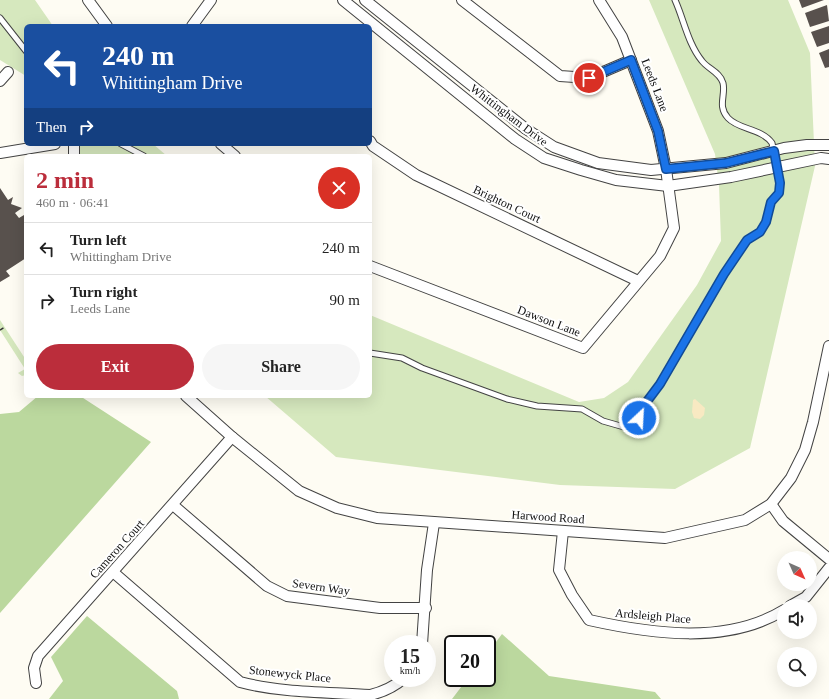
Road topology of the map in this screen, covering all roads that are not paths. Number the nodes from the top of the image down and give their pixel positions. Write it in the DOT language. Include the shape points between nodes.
graph roads {
  1 [pos="88,0"];
  2 [pos="211,0"];
  3 [pos="343,0"];
  4 [pos="365,0"];
  5 [pos="462,0"];
  6 [pos="599,0"];
  7 [pos="675,0"];
  8 [pos="0,18"];
  9 [pos="106,24"];
  10 [pos="193,24"];
  11 [pos="24,48"];
  12 [pos="631,60"];
  13 [pos="8,72"];
  14 [pos="0,81"];
  15 [pos="372,144"];
  16 [pos="829,145"];
  17 [pos="43,146"];
  18 [pos="125,146"];
  19 [pos="223,146"];
  20 [pos="774,151"];
  21 [pos="0,153"];
  22 [pos="140,154"];
  23 [pos="233,154"];
  24 [pos="829,159"];
  25 [pos="776,167"];
  26 [pos="666,169"];
  27 [pos="668,186"];
  28 [pos="372,267"];
  29 [pos="638,281"];
  30 [pos="829,346"];
  31 [pos="372,353"];
  32 [pos="188,398"];
  33 [pos="232,437"];
  34 [pos="771,504"];
  35 [pos="173,505"];
  36 [pos="434,523"];
  37 [pos="563,531"];
  38 [pos="829,559"];
  39 [pos="829,568"];
  40 [pos="113,572"];
  41 [pos="802,599"];
  42 [pos="426,608"];
  43 [pos="777,614"];
  44 [pos="423,635"];
  45 [pos="36,683"];
  46 [pos="392,687"];
  1 -- 9 [label="street"];
  2 -- 10 [label="street"];
  3 -- 27 [label="street, Whittingham Drive" via="499,127 544,158 616,180"];
  4 -- 26 [label="street, Whittingham Drive" via="526,129 554,147 598,163 651,170"];
  5 -- 12 [label="street" via="560,76 589,78"];
  6 -- 12 [label="street, Leeds Lane" via="622,37"];
  7 -- 20 [label="lane" via="696,52 723,83 722,109 727,117 734,123 764,135 772,143"];
  8 -- 11 [label="lane"];
  12 -- 26 [label="street, Leeds Lane" via="658,131"];
  13 -- 14 [label="street"];
  15 -- 29 [label="street, Brighton Court" via="416,175"];
  16 -- 20 [label="street, Whittingham Drive" via="807,145"];
  17 -- 21 [label="street"];
  18 -- 22 [label="lane"];
  19 -- 23 [label="street"];
  20 -- 25 [label="lane"];
  20 -- 26 [label="street, Whittingham Drive" via="726,163"];
  24 -- 25 [label="street, Whittingham Drive" via="821,158"];
  25 -- 27 [label="street, Whittingham Drive" via="731,177"];
  25 -- 31 [label="lane" via="780,188 771,202 766,222 760,232 747,240 724,274 660,384 642,408 636,425 631,428 604,421 582,409 537,406 507,399 422,368 402,358"];
  26 -- 27 [label="street, Leeds Lane"];
  27 -- 29 [label="street, Dawson Lane" via="674,228 660,256"];
  28 -- 29 [label="street, Dawson Lane" via="583,348"];
  30 -- 34 [label="street, Harwood Road" via="805,450 791,478"];
  32 -- 33 [label="street, Harwood Road"];
  33 -- 35 [label="street, Cameron Court"];
  33 -- 36 [label="street, Harwood Road" via="299,491 337,508 377,518"];
  34 -- 37 [label="street, Harwood Road" via="744,520 665,538"];
  34 -- 38 [label="street" via="783,521"];
  35 -- 40 [label="street, Cameron Court"];
  35 -- 42 [label="street, Severn Way" via="267,586 287,596 380,608"];
  36 -- 37 [label="street, Harwood Road"];
  36 -- 42 [label="street" via="427,570"];
  37 -- 43 [label="street, Ardsleigh Place" via="559,570 572,596 589,620 624,628 685,633 723,632 770,619"];
  39 -- 41 [label="street"];
  40 -- 45 [label="street, Cameron Court" via="38,656 34,668"];
  40 -- 46 [label="street, Stonewyck Place" via="240,682 290,690 370,694"];
  42 -- 44 [label="street"];
}
